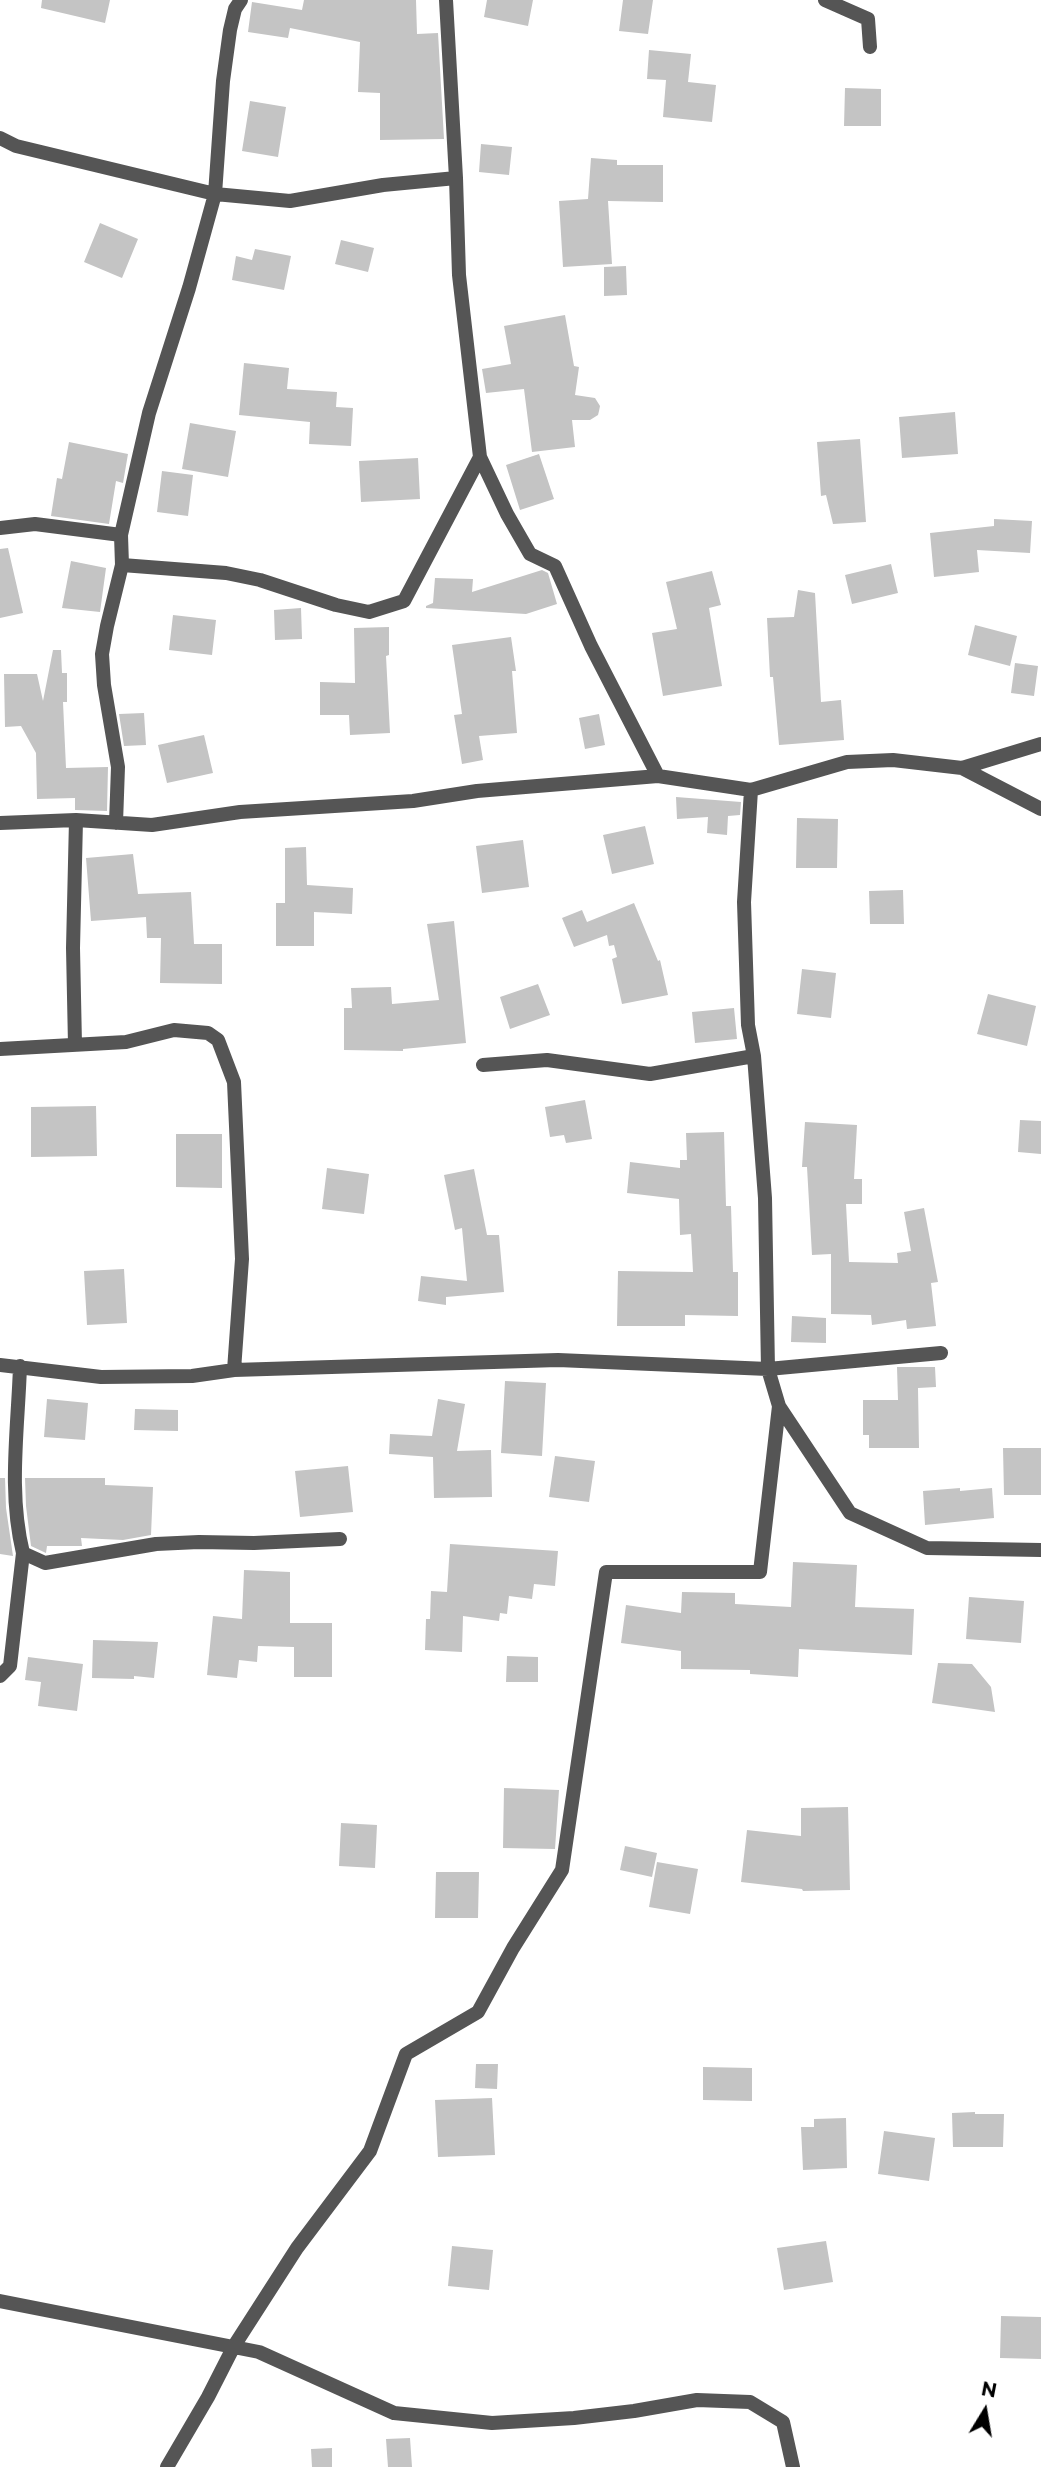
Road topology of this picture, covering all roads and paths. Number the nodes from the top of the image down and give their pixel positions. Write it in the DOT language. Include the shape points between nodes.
graph roads {
  1 [pos="241,0"];
  2 [pos="446,0"];
  3 [pos="825,0"];
  4 [pos="870,47"];
  5 [pos="0,138"];
  6 [pos="456,178"];
  7 [pos="215,194"];
  8 [pos="480,457"];
  9 [pos="0,528"];
  10 [pos="121,535"];
  11 [pos="122,565"];
  12 [pos="1041,744"];
  13 [pos="962,768"];
  14 [pos="658,776"];
  15 [pos="751,790"];
  16 [pos="1041,809"];
  17 [pos="76,820"];
  18 [pos="0,823"];
  19 [pos="117,823"];
  20 [pos="75,1045"];
  21 [pos="0,1049"];
  22 [pos="754,1056"];
  23 [pos="483,1065"];
  24 [pos="941,1353"];
  25 [pos="0,1365"];
  26 [pos="20,1366"];
  27 [pos="768,1369"];
  28 [pos="234,1370"];
  29 [pos="779,1406"];
  30 [pos="340,1539"];
  31 [pos="1041,1550"];
  32 [pos="23,1553"];
  33 [pos="0,1676"];
  34 [pos="0,2301"];
  35 [pos="234,2346"];
  36 [pos="167,2467"];
  37 [pos="793,2467"];
  1 -- 7 [label="street" via="230,30 223,81"];
  2 -- 6 [label="street"];
  3 -- 4 [label="street" via="868,19"];
  5 -- 7 [label="street" via="16,146"];
  6 -- 7 [label="street" via="290,201"];
  6 -- 8 [label="street" via="459,275"];
  7 -- 10 [label="street" via="149,413"];
  8 -- 11 [label="street" via="404,601 369,612 226,573"];
  8 -- 14 [label="street" via="530,554 555,566"];
  9 -- 10 [label="street" via="35,524"];
  10 -- 11 [label="street"];
  11 -- 19 [label="street" via="102,654 118,767"];
  12 -- 13 [label="street"];
  13 -- 15 [label="street" via="894,760 847,762"];
  13 -- 16 [label="street"];
  14 -- 15 [label="street"];
  14 -- 19 [label="street" via="412,801 240,812 152,825"];
  15 -- 22 [label="street" via="744,902 748,1025"];
  17 -- 18 [label="street"];
  17 -- 19 [label="street"];
  17 -- 20 [label="street"];
  20 -- 21 [label="street"];
  20 -- 28 [label="street" via="126,1042 174,1030 208,1033 218,1040 234,1082 242,1258"];
  22 -- 23 [label="street" via="650,1074 547,1060"];
  22 -- 27 [label="street" via="765,1198"];
  24 -- 27 [label="street"];
  25 -- 26 [label="street"];
  26 -- 28 [label="street" via="102,1377 192,1376"];
  26 -- 32 [label="street" via="14,1476"];
  27 -- 28 [label="street" via="558,1360"];
  27 -- 29 [label="street"];
  29 -- 31 [label="street" via="850,1513 927,1548"];
  29 -- 35 [label="street" via="760,1572 606,1572 562,1870 478,2012 406,2054 370,2151 297,2248"];
  30 -- 32 [label="street" via="156,1544 45,1563"];
  32 -- 33 [label="street" via="10,1666"];
  34 -- 35 [label="street"];
  35 -- 36 [label="street"];
  35 -- 37 [label="street" via="394,2413 492,2423 622,2413 697,2400 750,2402 783,2422"];
}
